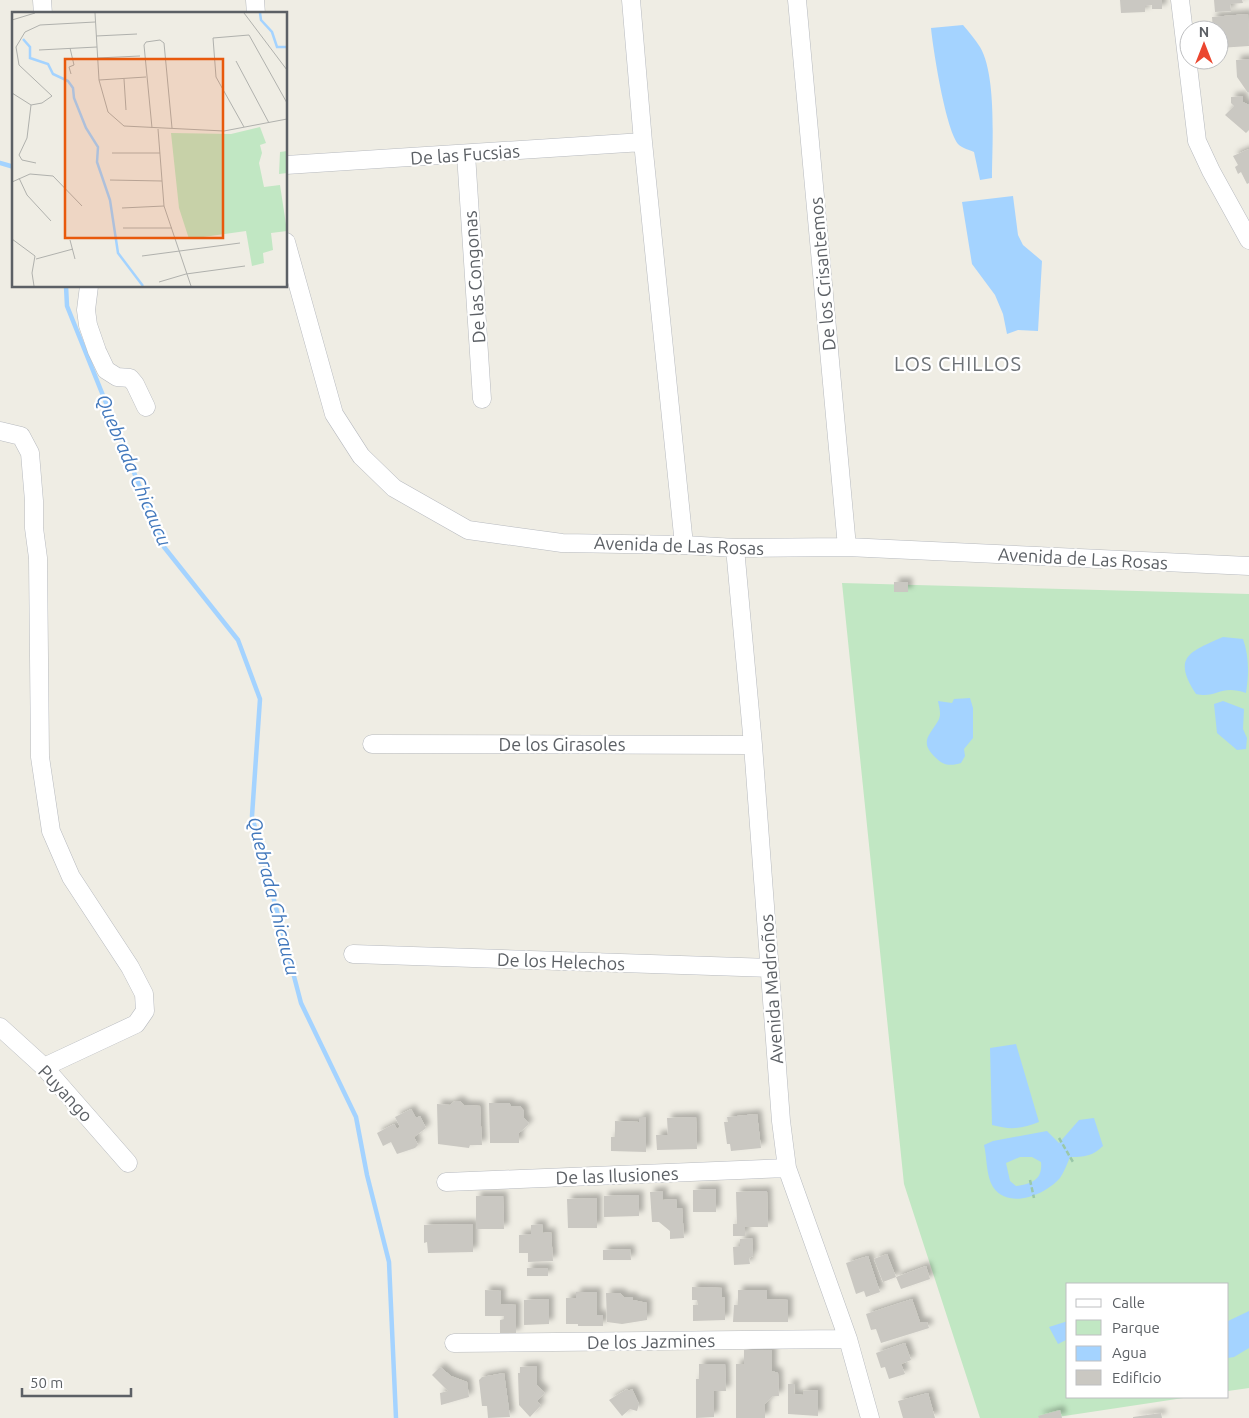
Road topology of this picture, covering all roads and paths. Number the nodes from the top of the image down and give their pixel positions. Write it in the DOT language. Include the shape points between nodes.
graph roads {
  1 [pos="631,0"];
  2 [pos="797,0"];
  3 [pos="1180,0"];
  4 [pos="643,142"];
  5 [pos="466,154"];
  6 [pos="288,165"];
  7 [pos="1249,240"];
  8 [pos="288,249"];
  9 [pos="89,288"];
  10 [pos="482,399"];
  11 [pos="146,407"];
  12 [pos="0,431"];
  13 [pos="684,544"];
  14 [pos="847,547"];
  15 [pos="735,548"];
  16 [pos="1249,566"];
  17 [pos="372,744"];
  18 [pos="753,745"];
  19 [pos="353,954"];
  20 [pos="768,968"];
  21 [pos="0,1028"];
  22 [pos="44,1067"];
  23 [pos="1059,1138"];
  24 [pos="1073,1162"];
  25 [pos="128,1163"];
  26 [pos="787,1168"];
  27 [pos="1030,1180"];
  28 [pos="446,1182"];
  29 [pos="1034,1198"];
  30 [pos="848,1339"];
  31 [pos="454,1343"];
  32 [pos="870,1418"];
  1 -- 4 [label="street"];
  2 -- 14 [label="street, De los Crisantemos"];
  3 -- 7 [label="street" via="1197,141"];
  4 -- 5 [label="street, De las Fucsias"];
  4 -- 13 [label="street"];
  5 -- 6 [label="street, De las Fucsias"];
  5 -- 10 [label="street, De las Congonas"];
  8 -- 13 [label="street, Avenida de Las Rosas" via="334,414 361,456 394,488 468,530 562,543"];
  9 -- 11 [label="street" via="88,325 106,370 116,377 130,378"];
  12 -- 22 [label="street" via="21,436 30,453 38,558 40,757 51,831 70,877 130,967 144,994 146,1010 136,1024"];
  13 -- 15 [label="street, Avenida de Las Rosas"];
  14 -- 15 [label="street, Avenida de Las Rosas"];
  14 -- 16 [label="street, Avenida de Las Rosas"];
  15 -- 18 [label="street, Avenida Madroños"];
  17 -- 18 [label="street, De los Girasoles"];
  18 -- 20 [label="street, Avenida Madroños"];
  19 -- 20 [label="street, De los Helechos"];
  20 -- 26 [label="street, Avenida Madroños"];
  21 -- 22 [label="street, Puyango"];
  22 -- 25 [label="street, Puyango"];
  23 -- 24 [label="path"];
  26 -- 28 [label="street, De las Ilusiones"];
  26 -- 30 [label="street, Avenida Madroños"];
  27 -- 29 [label="path"];
  30 -- 31 [label="street, De los Jazmines"];
  30 -- 32 [label="street, Avenida Madroños"];
}
